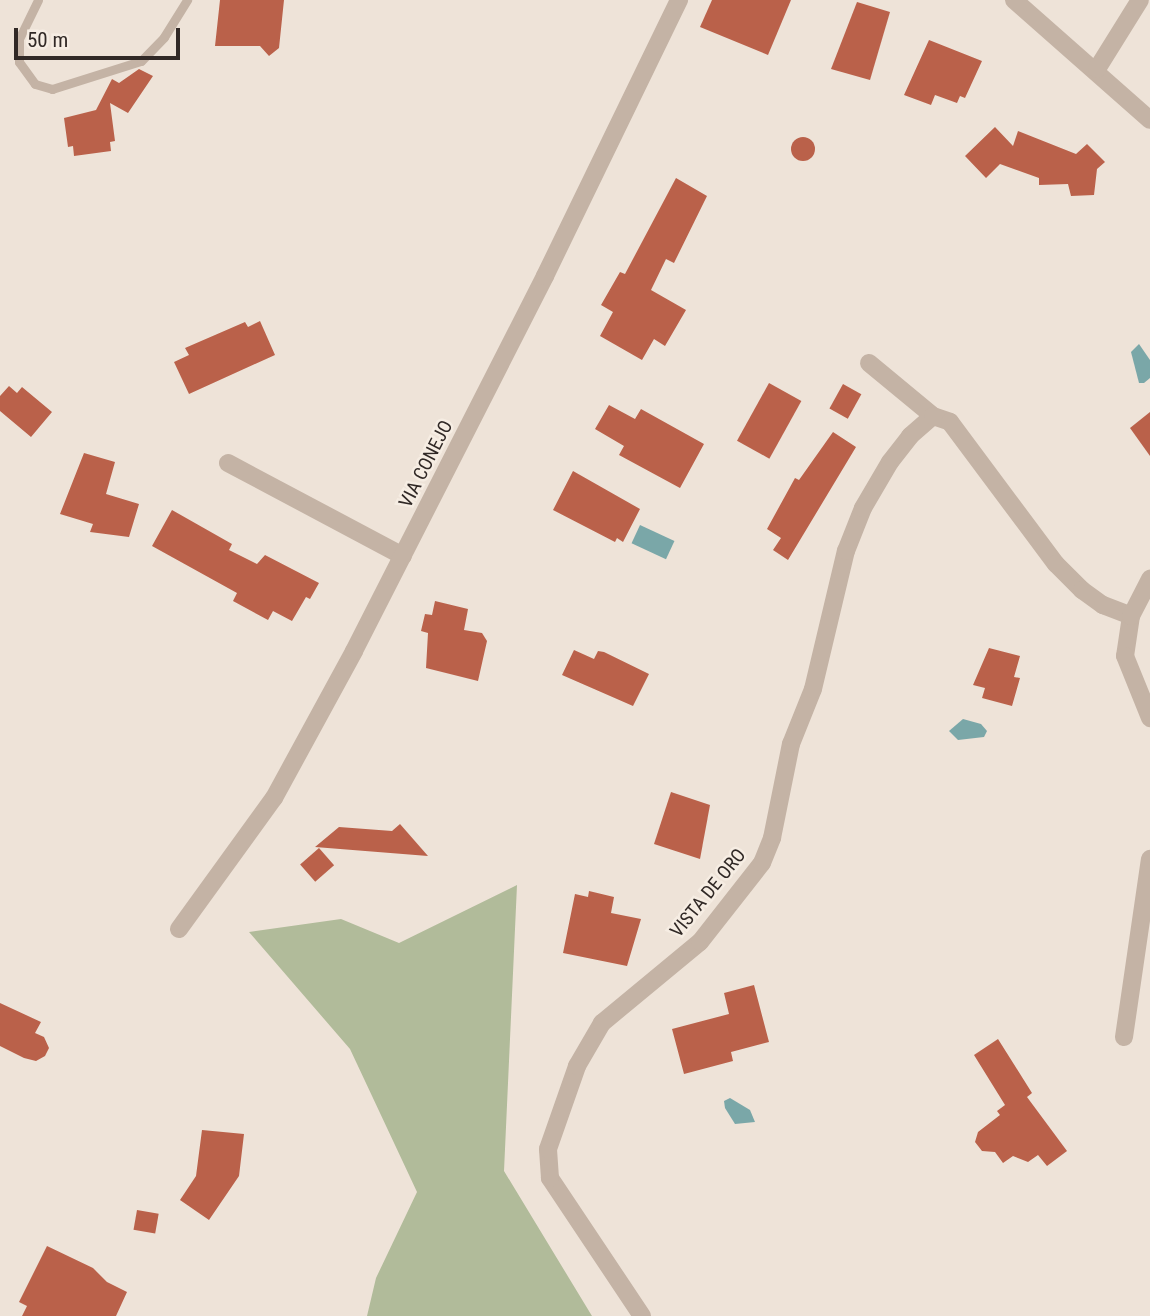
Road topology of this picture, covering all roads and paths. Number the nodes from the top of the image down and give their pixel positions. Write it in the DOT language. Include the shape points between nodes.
graph roads {
  1 [pos="38,0"];
  2 [pos="187,0"];
  3 [pos="679,0"];
  4 [pos="1014,0"];
  5 [pos="1140,0"];
  6 [pos="1097,69"];
  7 [pos="1150,120"];
  8 [pos="869,363"];
  9 [pos="933,416"];
  10 [pos="228,464"];
  11 [pos="403,555"];
  12 [pos="1150,579"];
  13 [pos="1131,616"];
  14 [pos="1150,718"];
  15 [pos="1150,859"];
  16 [pos="179,929"];
  17 [pos="1125,1037"];
  18 [pos="642,1316"];
  1 -- 2 [label="lane" via="19,39 19,62 34,84 52,89 141,61 164,37"];
  3 -- 11 [label="street, VIA CONEJO"];
  4 -- 6 [label="street"];
  5 -- 6 [label="street"];
  6 -- 7 [label="street"];
  8 -- 9 [label="street"];
  9 -- 13 [label="street" via="950,422 1056,564 1103,605"];
  9 -- 18 [label="street, VISTA DE ORO" via="890,462 863,508 846,551 813,689 791,744 772,838 762,863 700,942 602,1023 577,1066 548,1149 550,1178"];
  10 -- 11 [label="street"];
  11 -- 16 [label="street, VIA CONEJO" via="274,798"];
  12 -- 13 [label="street"];
  13 -- 14 [label="street" via="1125,656"];
  15 -- 17 [label="street"];
}
